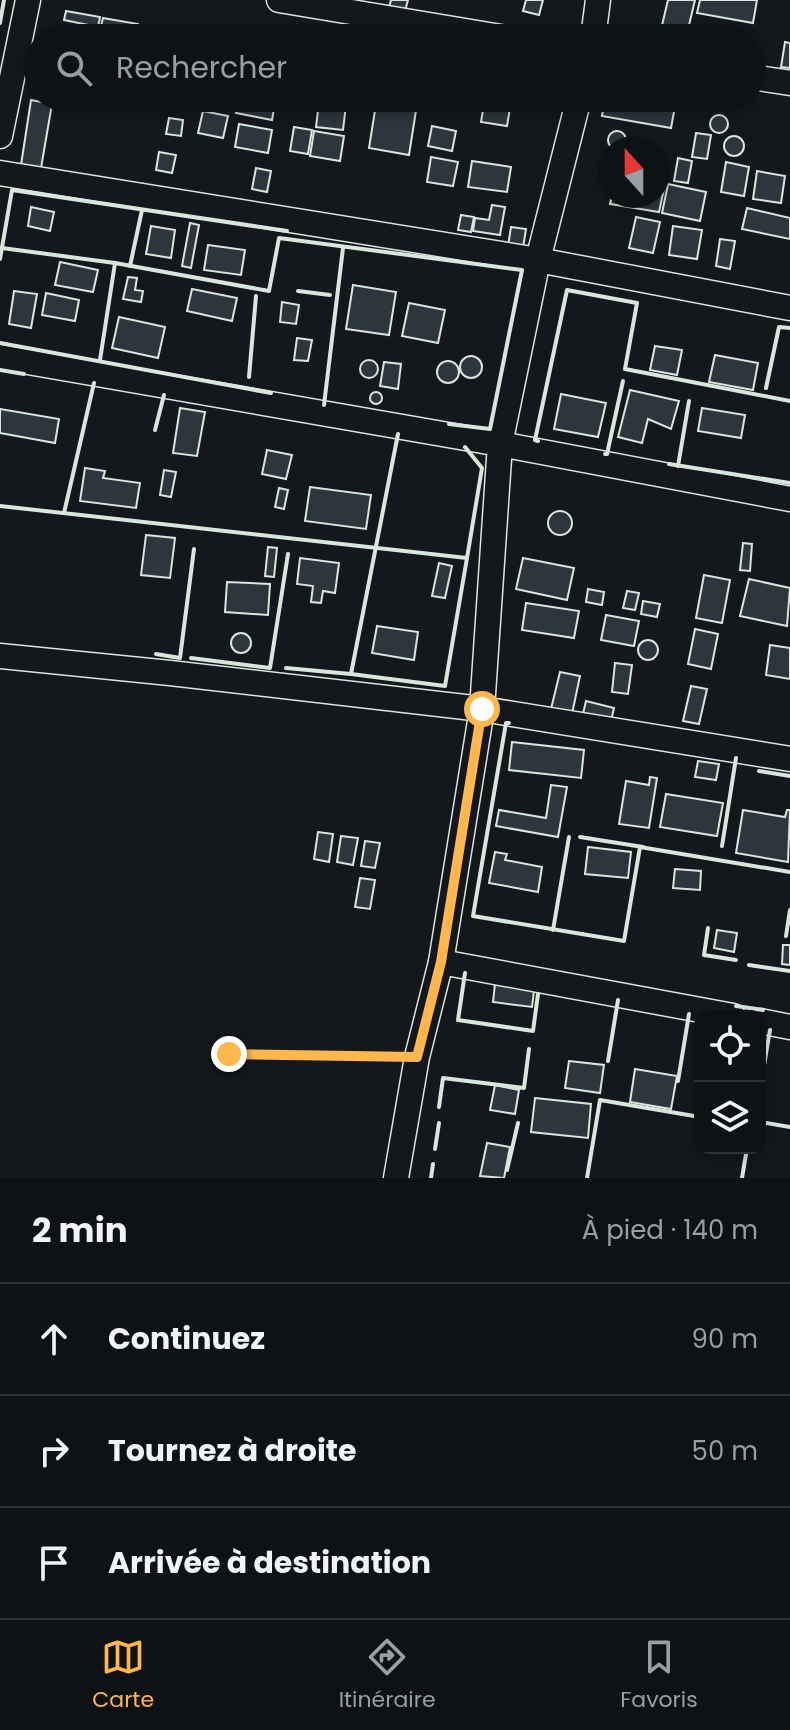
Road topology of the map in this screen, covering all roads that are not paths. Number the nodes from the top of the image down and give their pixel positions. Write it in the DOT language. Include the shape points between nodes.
graph roads {
  1 [pos="28,0"];
  2 [pos="279,0"];
  3 [pos="598,0"];
  4 [pos="423,24"];
  5 [pos="595,24"];
  6 [pos="766,79"];
  7 [pos="790,83"];
  8 [pos="575,112"];
  9 [pos="0,136"];
  10 [pos="0,173"];
  11 [pos="538,260"];
  12 [pos="790,308"];
  13 [pos="0,357"];
  14 [pos="500,444"];
  15 [pos="790,499"];
  16 [pos="0,656"];
  17 [pos="482,709"];
  18 [pos="790,759"];
  19 [pos="441,962"];
  20 [pos="701,1010"];
  21 [pos="766,1022"];
  22 [pos="790,1027"];
  23 [pos="396,1178"];
  1 -- 9 [label="street"];
  2 -- 4 [label="street"];
  3 -- 5 [label="street"];
  6 -- 7 [label="street"];
  8 -- 11 [label="street"];
  10 -- 11 [label="street"];
  11 -- 12 [label="street"];
  11 -- 14 [label="street"];
  13 -- 14 [label="street"];
  14 -- 15 [label="street"];
  14 -- 17 [label="street"];
  16 -- 17 [label="street"];
  17 -- 18 [label="street"];
  17 -- 19 [label="street"];
  19 -- 20 [label="street"];
  19 -- 23 [label="street" via="417,1057"];
  21 -- 22 [label="street"];
}
